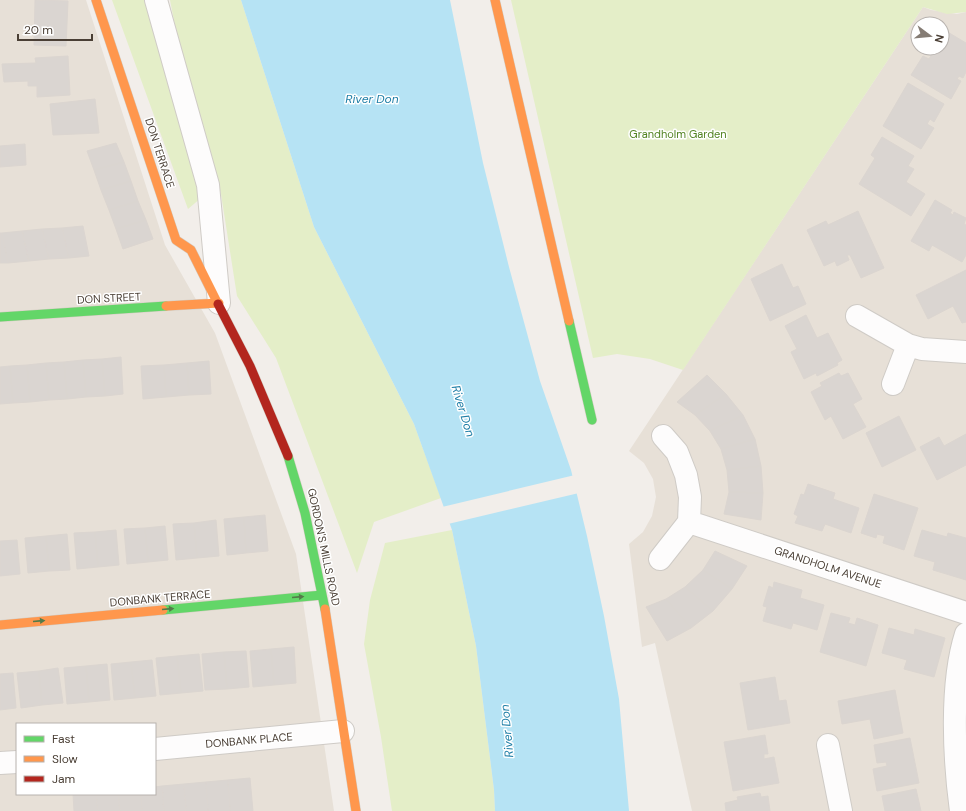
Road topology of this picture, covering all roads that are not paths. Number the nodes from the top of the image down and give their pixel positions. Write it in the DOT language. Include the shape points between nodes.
graph roads {
  1 [pos="96,0"];
  2 [pos="156,0"];
  3 [pos="495,0"];
  4 [pos="219,303"];
  5 [pos="857,316"];
  6 [pos="0,317"];
  7 [pos="908,345"];
  8 [pos="966,352"];
  9 [pos="893,384"];
  10 [pos="592,420"];
  11 [pos="663,436"];
  12 [pos="689,522"];
  13 [pos="660,558"];
  14 [pos="322,595"];
  15 [pos="966,613"];
  16 [pos="0,625"];
  17 [pos="966,634"];
  18 [pos="343,731"];
  19 [pos="828,745"];
  20 [pos="156,749"];
  21 [pos="16,762"];
  22 [pos="0,764"];
  23 [pos="837,810"];
  24 [pos="356,811"];
  25 [pos="961,811"];
  1 -- 4 [label="street, DON TERRACE" via="176,240 191,250"];
  2 -- 4 [label="street" via="208,185"];
  3 -- 10 [label="street"];
  4 -- 6 [label="street, DON STREET"];
  4 -- 14 [label="street, GORDON'S MILLS ROAD" via="265,398 292,465"];
  5 -- 7 [label="street"];
  7 -- 8 [label="street" via="922,349"];
  7 -- 9 [label="street"];
  11 -- 12 [label="street" via="677,452 686,475 690,497"];
  12 -- 13 [label="street"];
  12 -- 15 [label="street, GRANDHOLM AVENUE"];
  16 -- 14 [label="street, DONBANK TERRACE, one-way"];
  14 -- 18 [label="street, GORDON'S MILLS ROAD"];
  17 -- 25 [label="street" via="961,651 956,696 956,753"];
  18 -- 20 [label="street, DONBANK PLACE"];
  18 -- 24 [label="street, GORDON'S MILLS ROAD"];
  19 -- 23 [label="street"];
  21 -- 22 [label="street"];
}
